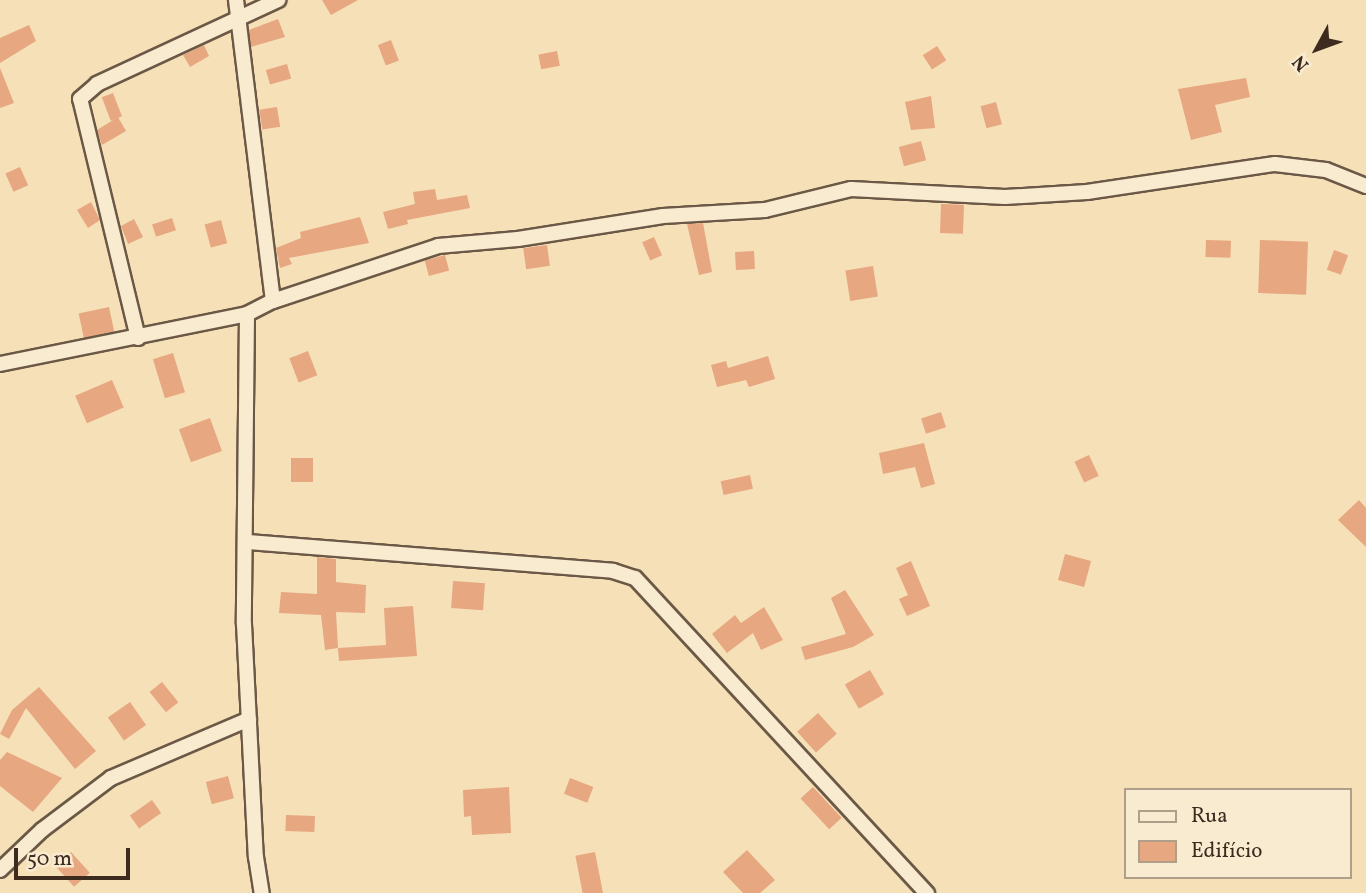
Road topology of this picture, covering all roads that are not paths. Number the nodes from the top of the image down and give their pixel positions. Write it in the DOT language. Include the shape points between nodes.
graph roads {
  1 [pos="236,0"];
  2 [pos="278,0"];
  3 [pos="239,22"];
  4 [pos="1366,186"];
  5 [pos="272,301"];
  6 [pos="247,314"];
  7 [pos="138,338"];
  8 [pos="0,364"];
  9 [pos="248,542"];
  10 [pos="249,719"];
  11 [pos="0,870"];
  12 [pos="262,893"];
  13 [pos="927,893"];
  1 -- 3 [label="street"];
  2 -- 3 [label="street"];
  3 -- 5 [label="street"];
  3 -- 7 [label="street" via="97,84 80,99"];
  4 -- 5 [label="street" via="1326,170 1275,164 1087,192 1005,197 850,189 765,211 663,216 518,240 438,246"];
  5 -- 6 [label="street"];
  6 -- 7 [label="street"];
  6 -- 9 [label="street"];
  7 -- 8 [label="street"];
  9 -- 10 [label="street" via="244,624"];
  9 -- 13 [label="street" via="613,571 635,578"];
  10 -- 11 [label="street" via="111,778 42,830"];
  10 -- 12 [label="street"];
}
